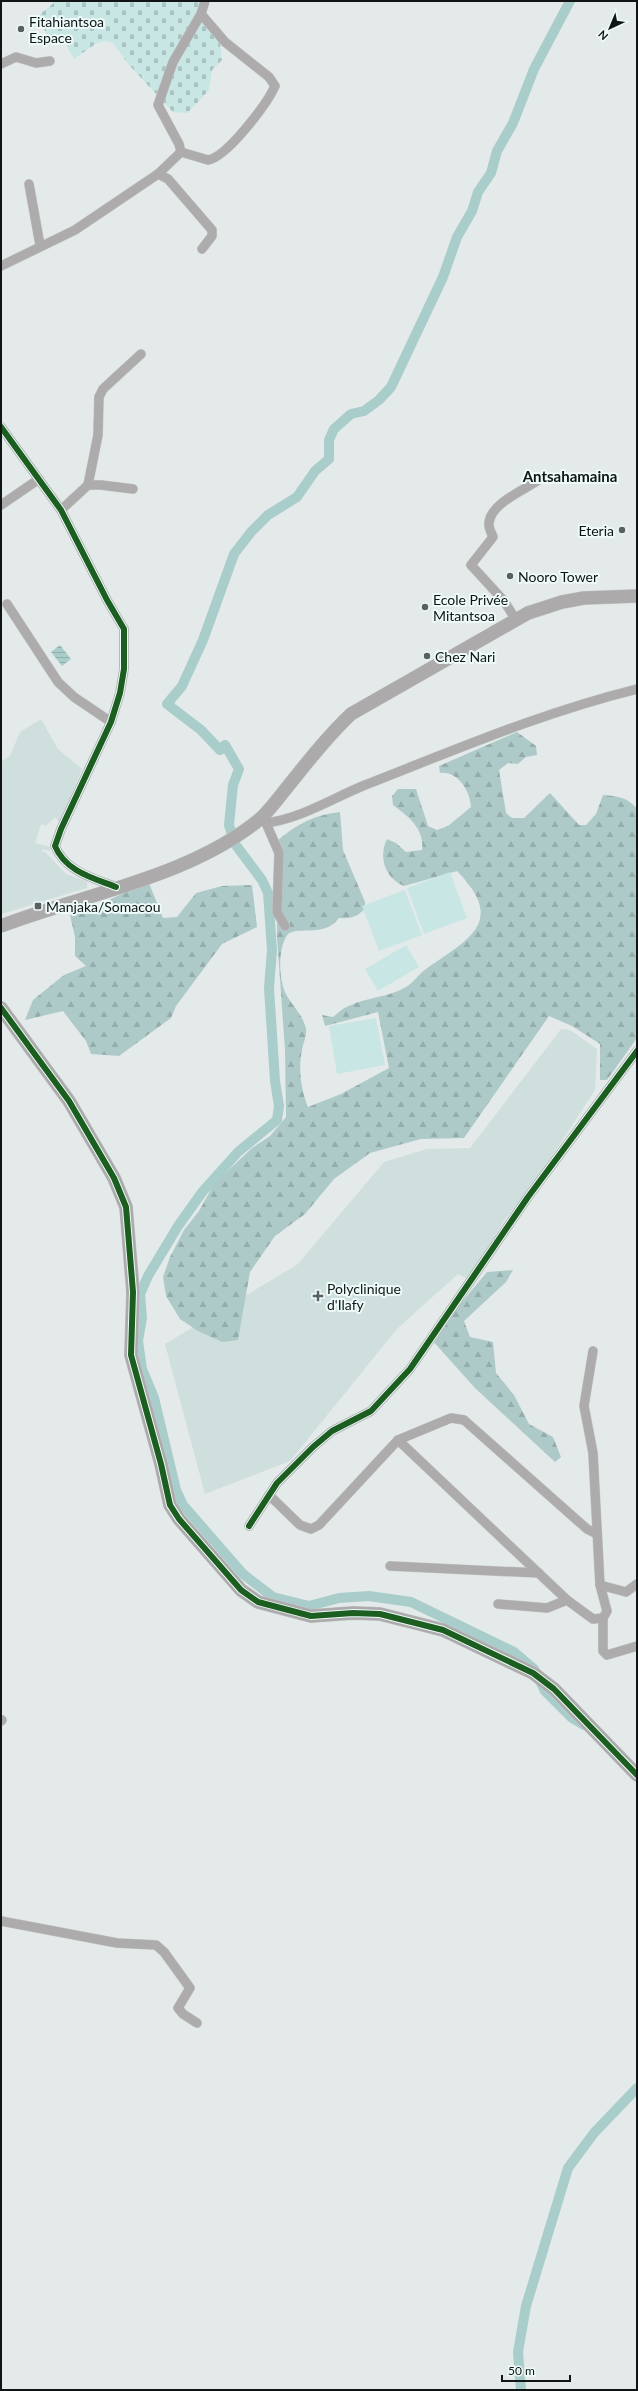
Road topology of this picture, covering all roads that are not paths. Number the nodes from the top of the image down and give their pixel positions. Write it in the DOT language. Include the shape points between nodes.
graph roads {
  1 [pos="206,1"];
  2 [pos="201,14"];
  3 [pos="50,61"];
  4 [pos="1,64"];
  5 [pos="180,152"];
  6 [pos="158,174"];
  7 [pos="29,184"];
  8 [pos="40,245"];
  9 [pos="202,249"];
  10 [pos="1,266"];
  11 [pos="141,354"];
  12 [pos="1,427"];
  13 [pos="39,478"];
  14 [pos="537,481"];
  15 [pos="88,485"];
  16 [pos="133,489"];
  17 [pos="1,505"];
  18 [pos="61,510"];
  19 [pos="637,596"];
  20 [pos="7,604"];
  21 [pos="516,620"];
  22 [pos="637,689"];
  23 [pos="111,722"];
  24 [pos="263,821"];
  25 [pos="116,887"];
  26 [pos="1,926"];
  27 [pos="285,926"];
  28 [pos="1,1008"];
  29 [pos="636,1054"];
  30 [pos="594,1351"];
  31 [pos="398,1440"];
  32 [pos="269,1495"];
  33 [pos="249,1526"];
  34 [pos="597,1534"];
  35 [pos="390,1566"];
  36 [pos="539,1573"];
  37 [pos="637,1584"];
  38 [pos="600,1585"];
  39 [pos="567,1600"];
  40 [pos="498,1604"];
  41 [pos="603,1618"];
  42 [pos="637,1646"];
  43 [pos="637,1775"];
  44 [pos="1,1921"];
  45 [pos="197,2023"];
  1 -- 2 [label="street"];
  2 -- 5 [label="street" via="173,62 158,105 179,144"];
  2 -- 5 [label="street" via="225,42 269,77 275,86 222,155 208,160"];
  3 -- 4 [label="street" via="36,63 16,58"];
  5 -- 6 [label="street"];
  6 -- 8 [label="street" via="75,230"];
  6 -- 9 [label="street" via="168,179 212,230 212,236"];
  7 -- 8 [label="street"];
  8 -- 10 [label="street"];
  11 -- 15 [label="street" via="103,389 99,397 98,435"];
  12 -- 13 [label="street"];
  13 -- 17 [label="street"];
  13 -- 18 [label="street"];
  14 -- 21 [label="street" via="497,508 491,515 489,525 493,538 471,565 504,601"];
  15 -- 16 [label="street"];
  15 -- 18 [label="street"];
  18 -- 23 [label="street" via="124,629 121,687"];
  19 -- 21 [label="street" via="584,598 562,602 528,613"];
  20 -- 23 [label="street" via="58,682 74,697"];
  21 -- 24 [label="street" via="351,714 331,733"];
  22 -- 24 [label="street" via="544,715 282,821"];
  23 -- 25 [label="street" via="55,846 64,863 90,878"];
  24 -- 25 [label="street" via="195,858"];
  24 -- 27 [label="street" via="279,853 277,912"];
  25 -- 26 [label="street"];
  28 -- 43 [label="street" via="69,1101 114,1178 126,1207 133,1292 131,1355 168,1498 179,1519 241,1590 258,1602 311,1616 380,1614 443,1630 533,1673 554,1689"];
  29 -- 32 [label="street" via="528,1196 410,1369 371,1411 332,1432 313,1447"];
  30 -- 34 [label="street" via="584,1406 593,1453"];
  31 -- 32 [label="street" via="319,1525 311,1529 300,1525"];
  31 -- 34 [label="street" via="451,1418 464,1420 587,1529"];
  31 -- 36 [label="street"];
  32 -- 33 [label="street"];
  34 -- 38 [label="street"];
  35 -- 36 [label="street"];
  36 -- 39 [label="street"];
  37 -- 38 [label="street" via="626,1592"];
  38 -- 41 [label="street" via="607,1611"];
  39 -- 40 [label="street" via="547,1608"];
  39 -- 41 [label="street" via="593,1619"];
  41 -- 42 [label="street" via="603,1651 607,1654"];
  44 -- 45 [label="street" via="117,1943 156,1945 190,1988 178,2008"];
}
